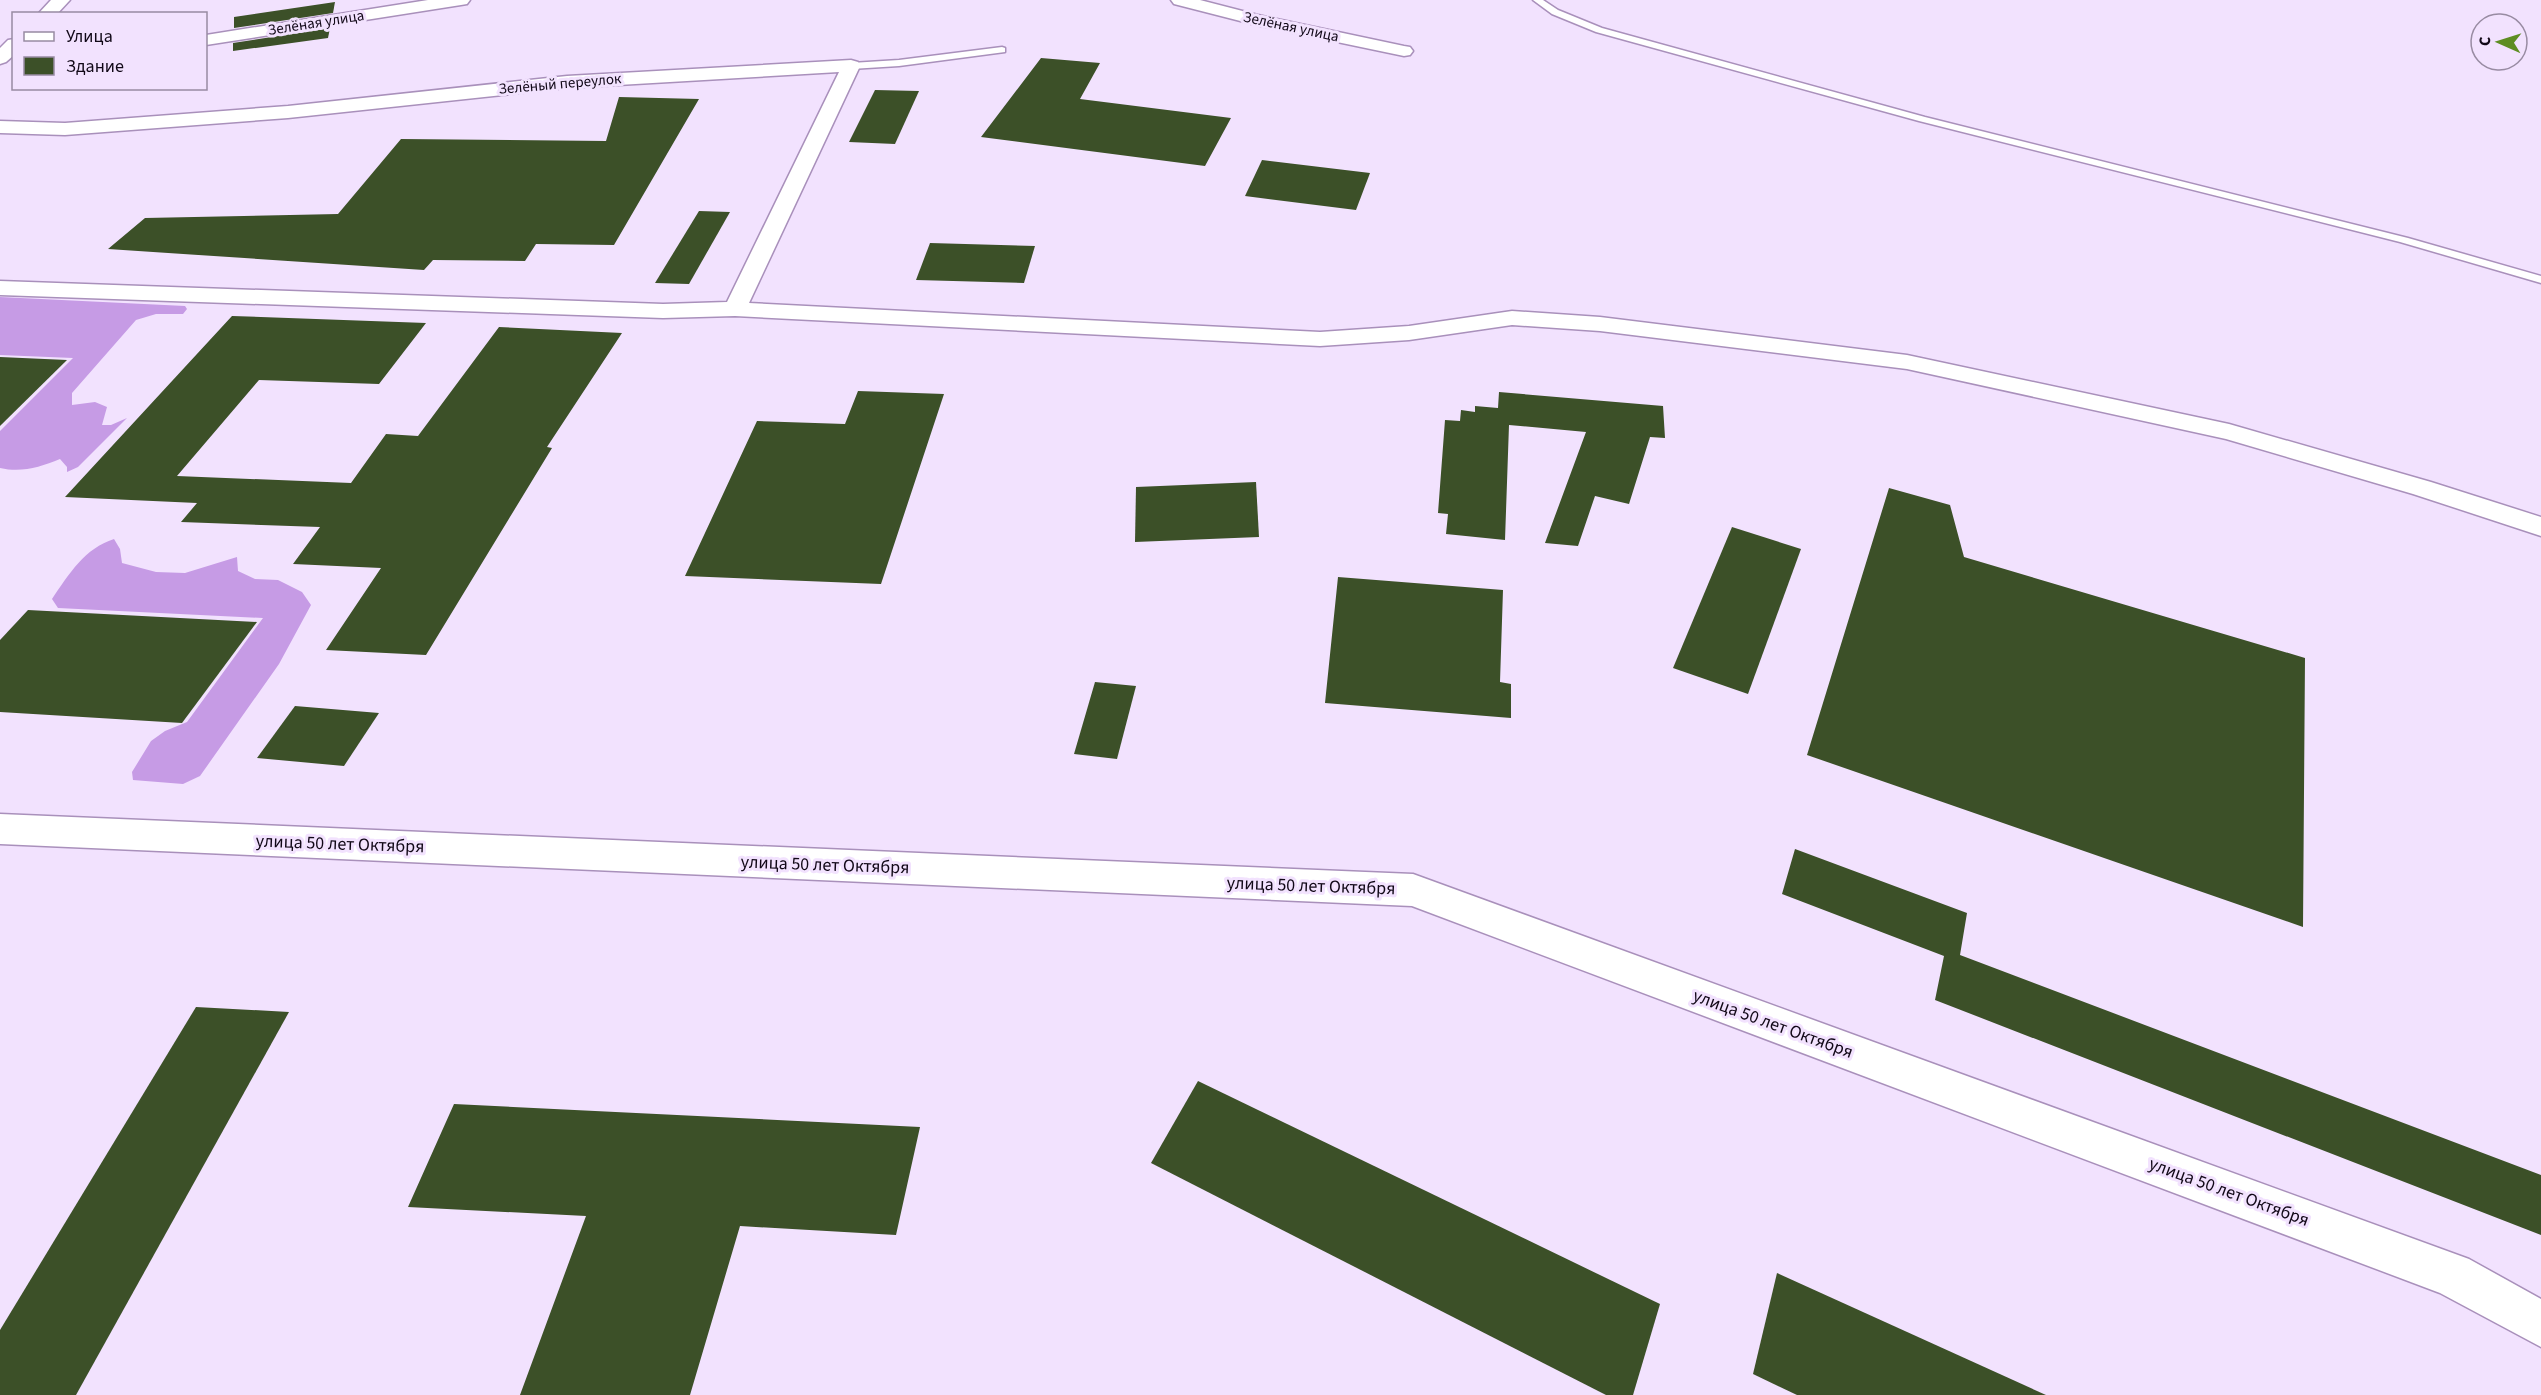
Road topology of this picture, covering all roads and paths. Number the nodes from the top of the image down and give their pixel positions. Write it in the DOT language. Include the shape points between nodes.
graph roads {
  1 [pos="61,0"];
  2 [pos="461,0"];
  3 [pos="1179,0"];
  4 [pos="1537,0"];
  5 [pos="47,12"];
  6 [pos="207,40"];
  7 [pos="12,46"];
  8 [pos="1002,50"];
  9 [pos="1404,51"];
  10 [pos="0,58"];
  11 [pos="852,66"];
  12 [pos="0,127"];
  13 [pos="2541,280"];
  14 [pos="0,288"];
  15 [pos="735,309"];
  16 [pos="2541,527"];
  17 [pos="0,829"];
  18 [pos="2541,1324"];
  1 -- 5 [label="street"];
  2 -- 6 [label="street, Зелёная улица"];
  3 -- 9 [label="street, Зелёная улица"];
  4 -- 13 [label="lane" via="1599,30 1922,119 2404,240"];
  7 -- 10 [label="street"];
  8 -- 11 [label="lane"];
  11 -- 12 [label="street, Зелёный переулок" via="567,82 288,112 65,129"];
  11 -- 15 [label="street"];
  14 -- 15 [label="street" via="652,311"];
  15 -- 16 [label="street" via="1320,339 1409,333 1512,318 1742,340 1907,362 2229,432"];
  17 -- 18 [label="street, улица 50 лет Октября" via="1413,890 2453,1275"];
}
